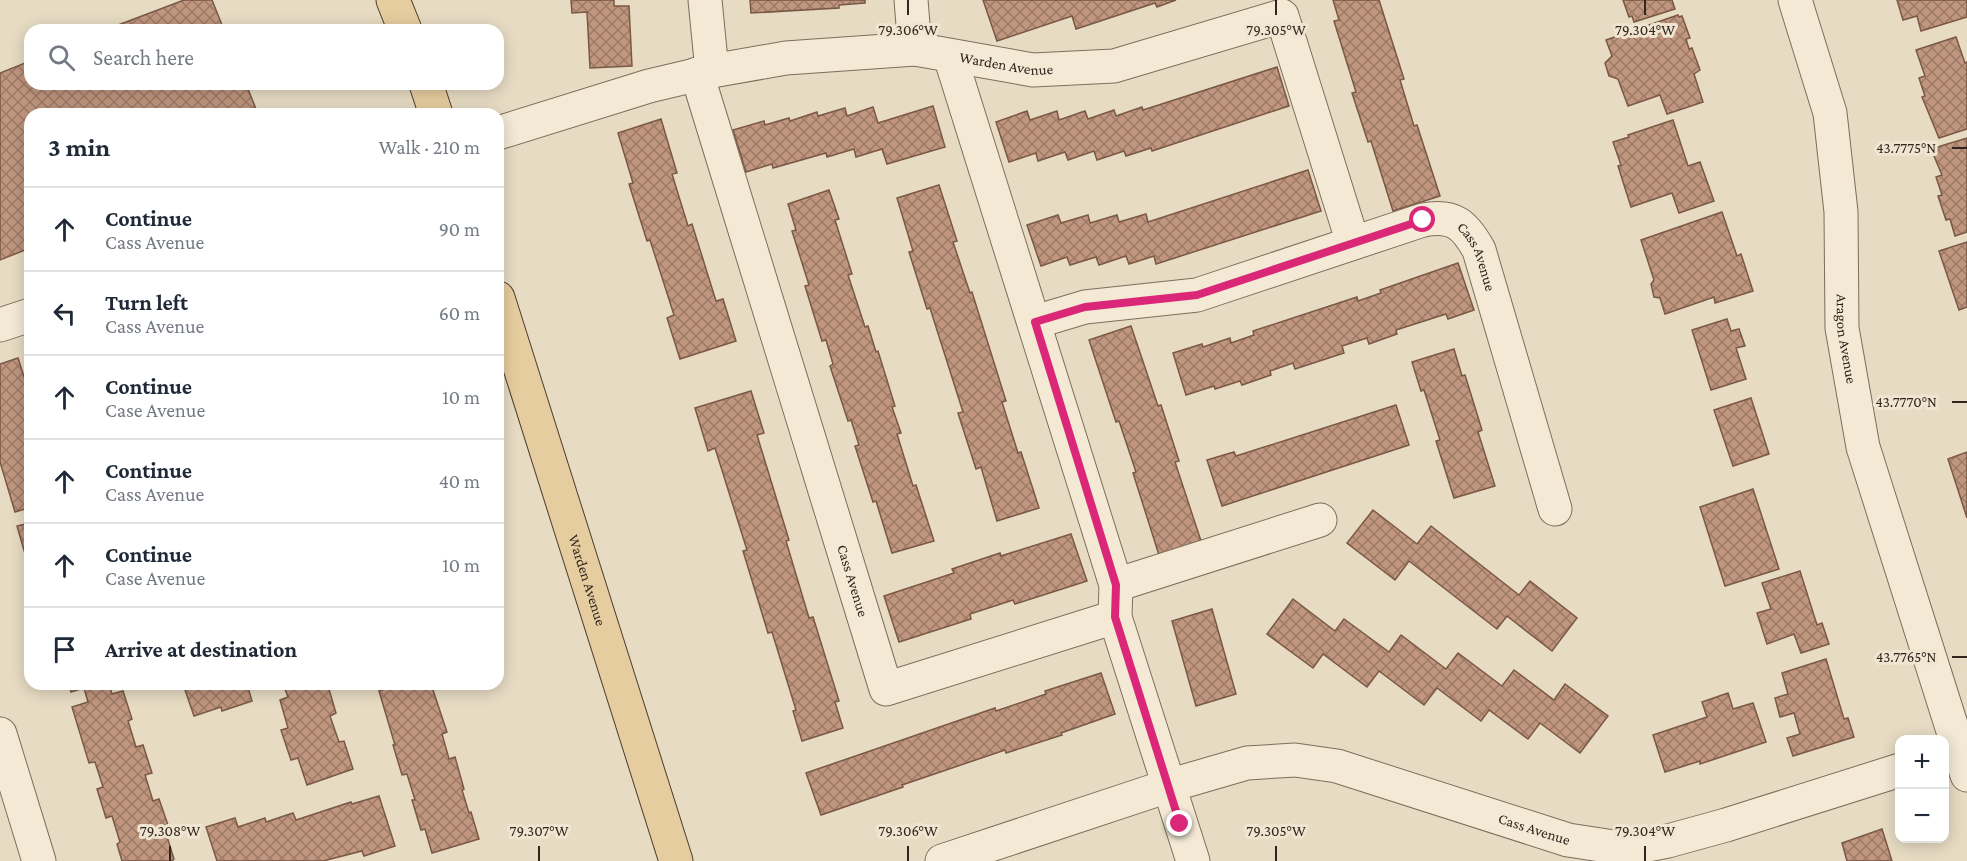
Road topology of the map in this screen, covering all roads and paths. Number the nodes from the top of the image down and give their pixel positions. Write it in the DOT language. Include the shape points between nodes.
graph roads {
  1 [pos="393,0"];
  2 [pos="705,0"];
  3 [pos="911,0"];
  4 [pos="1795,0"];
  5 [pos="403,24"];
  6 [pos="915,49"];
  7 [pos="950,56"];
  8 [pos="704,72"];
  9 [pos="428,90"];
  10 [pos="434,108"];
  11 [pos="504,131"];
  12 [pos="1353,243"];
  13 [pos="24,317"];
  14 [pos="504,317"];
  15 [pos="1035,322"];
  16 [pos="0,326"];
  17 [pos="1555,509"];
  18 [pos="1320,520"];
  19 [pos="1116,585"];
  20 [pos="1115,617"];
  21 [pos="0,734"];
  22 [pos="1960,758"];
  23 [pos="1895,771"];
  24 [pos="1168,786"];
  25 [pos="39,861"];
  26 [pos="676,861"];
  27 [pos="942,861"];
  28 [pos="1193,861"];
  1 -- 5 [label="main road"];
  2 -- 8 [label="street"];
  3 -- 6 [label="street"];
  4 -- 22 [label="street, Aragon Avenue" via="1830,113 1841,212 1842,328 1863,447"];
  6 -- 7 [label="street, Warden Avenue"];
  6 -- 8 [label="street, Warden Avenue" via="786,58"];
  7 -- 12 [label="street, Warden Avenue" via="1033,70 1114,66 1282,16"];
  7 -- 15 [label="street"];
  8 -- 11 [label="street, Warden Avenue"];
  8 -- 20 [label="street, Cass Avenue" via="886,689"];
  9 -- 10 [label="main road"];
  12 -- 15 [label="street, Cass Avenue" via="1197,295 1085,307"];
  12 -- 17 [label="street, Cass Avenue" via="1431,219 1447,220 1468,230 1479,250"];
  13 -- 16 [label="street"];
  14 -- 26 [label="main road, Warden Avenue"];
  15 -- 19 [label="street"];
  18 -- 19 [label="street"];
  19 -- 20 [label="street"];
  20 -- 24 [label="street"];
  21 -- 25 [label="street"];
  23 -- 24 [label="street, Cass Avenue" via="1726,825 1627,849 1568,840 1337,766 1295,760 1247,763"];
  24 -- 27 [label="street, Cass Avenue"];
  24 -- 28 [label="street"];
}
